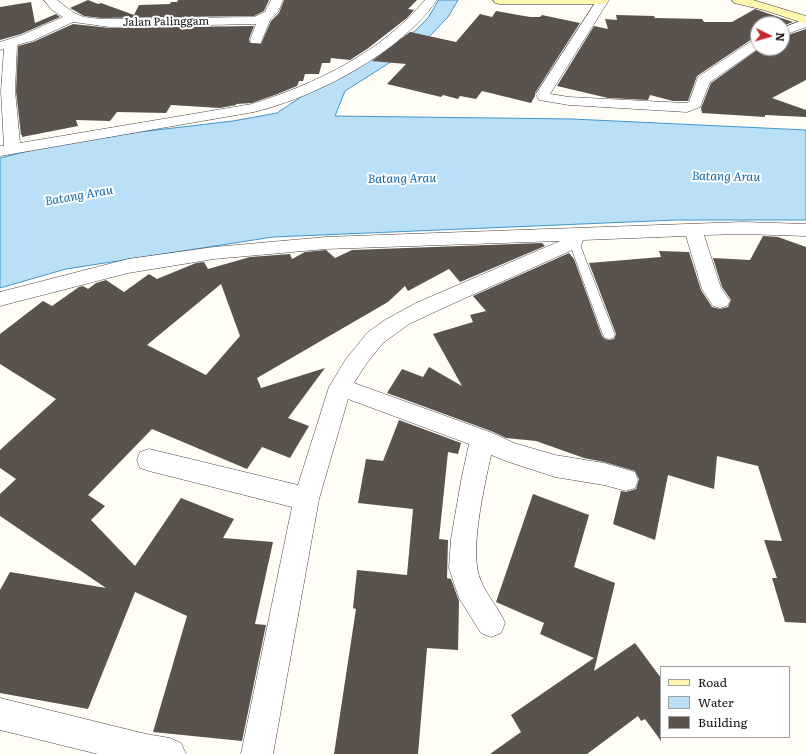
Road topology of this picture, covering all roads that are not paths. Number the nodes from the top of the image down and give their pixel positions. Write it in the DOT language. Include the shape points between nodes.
graph roads {
  1 [pos="50,0"];
  2 [pos="277,0"];
  3 [pos="431,0"];
  4 [pos="499,0"];
  5 [pos="602,0"];
  6 [pos="738,0"];
  7 [pos="71,18"];
  8 [pos="264,20"];
  9 [pos="806,20"];
  10 [pos="806,23"];
  11 [pos="790,29"];
  12 [pos="256,40"];
  13 [pos="6,44"];
  14 [pos="750,48"];
  15 [pos="6,149"];
  16 [pos="693,230"];
  17 [pos="806,230"];
  18 [pos="574,238"];
  19 [pos="0,299"];
  20 [pos="720,301"];
  21 [pos="609,335"];
  22 [pos="340,387"];
  23 [pos="482,439"];
  24 [pos="149,460"];
  25 [pos="626,480"];
  26 [pos="306,499"];
  27 [pos="491,623"];
  28 [pos="0,714"];
  29 [pos="154,753"];
  30 [pos="257,754"];
  1 -- 7 [label="street, Jalan Palinggam" via="59,11"];
  2 -- 8 [label="street" via="270,17"];
  3 -- 15 [label="street" via="410,25 384,45 350,66 284,99 254,108"];
  4 -- 5 [label="main road"];
  5 -- 14 [label="street" via="543,94 544,97 569,101 687,108 695,104 703,80"];
  6 -- 9 [label="main road"];
  7 -- 8 [label="street, Jalan Palinggam" via="95,22"];
  7 -- 13 [label="street"];
  8 -- 12 [label="street"];
  10 -- 11 [label="street"];
  13 -- 15 [label="street"];
  16 -- 17 [label="street"];
  16 -- 18 [label="street"];
  16 -- 20 [label="street" via="712,289"];
  18 -- 19 [label="street" via="326,243 214,253 128,266"];
  18 -- 21 [label="lane"];
  18 -- 22 [label="street" via="465,290 427,305 398,321 381,334 361,356"];
  22 -- 23 [label="street"];
  22 -- 26 [label="street"];
  23 -- 25 [label="street" via="509,452 555,466"];
  23 -- 27 [label="street" via="472,481 463,568 470,588"];
  24 -- 26 [label="street"];
  26 -- 30 [label="street"];
  28 -- 29 [label="street"];
}
